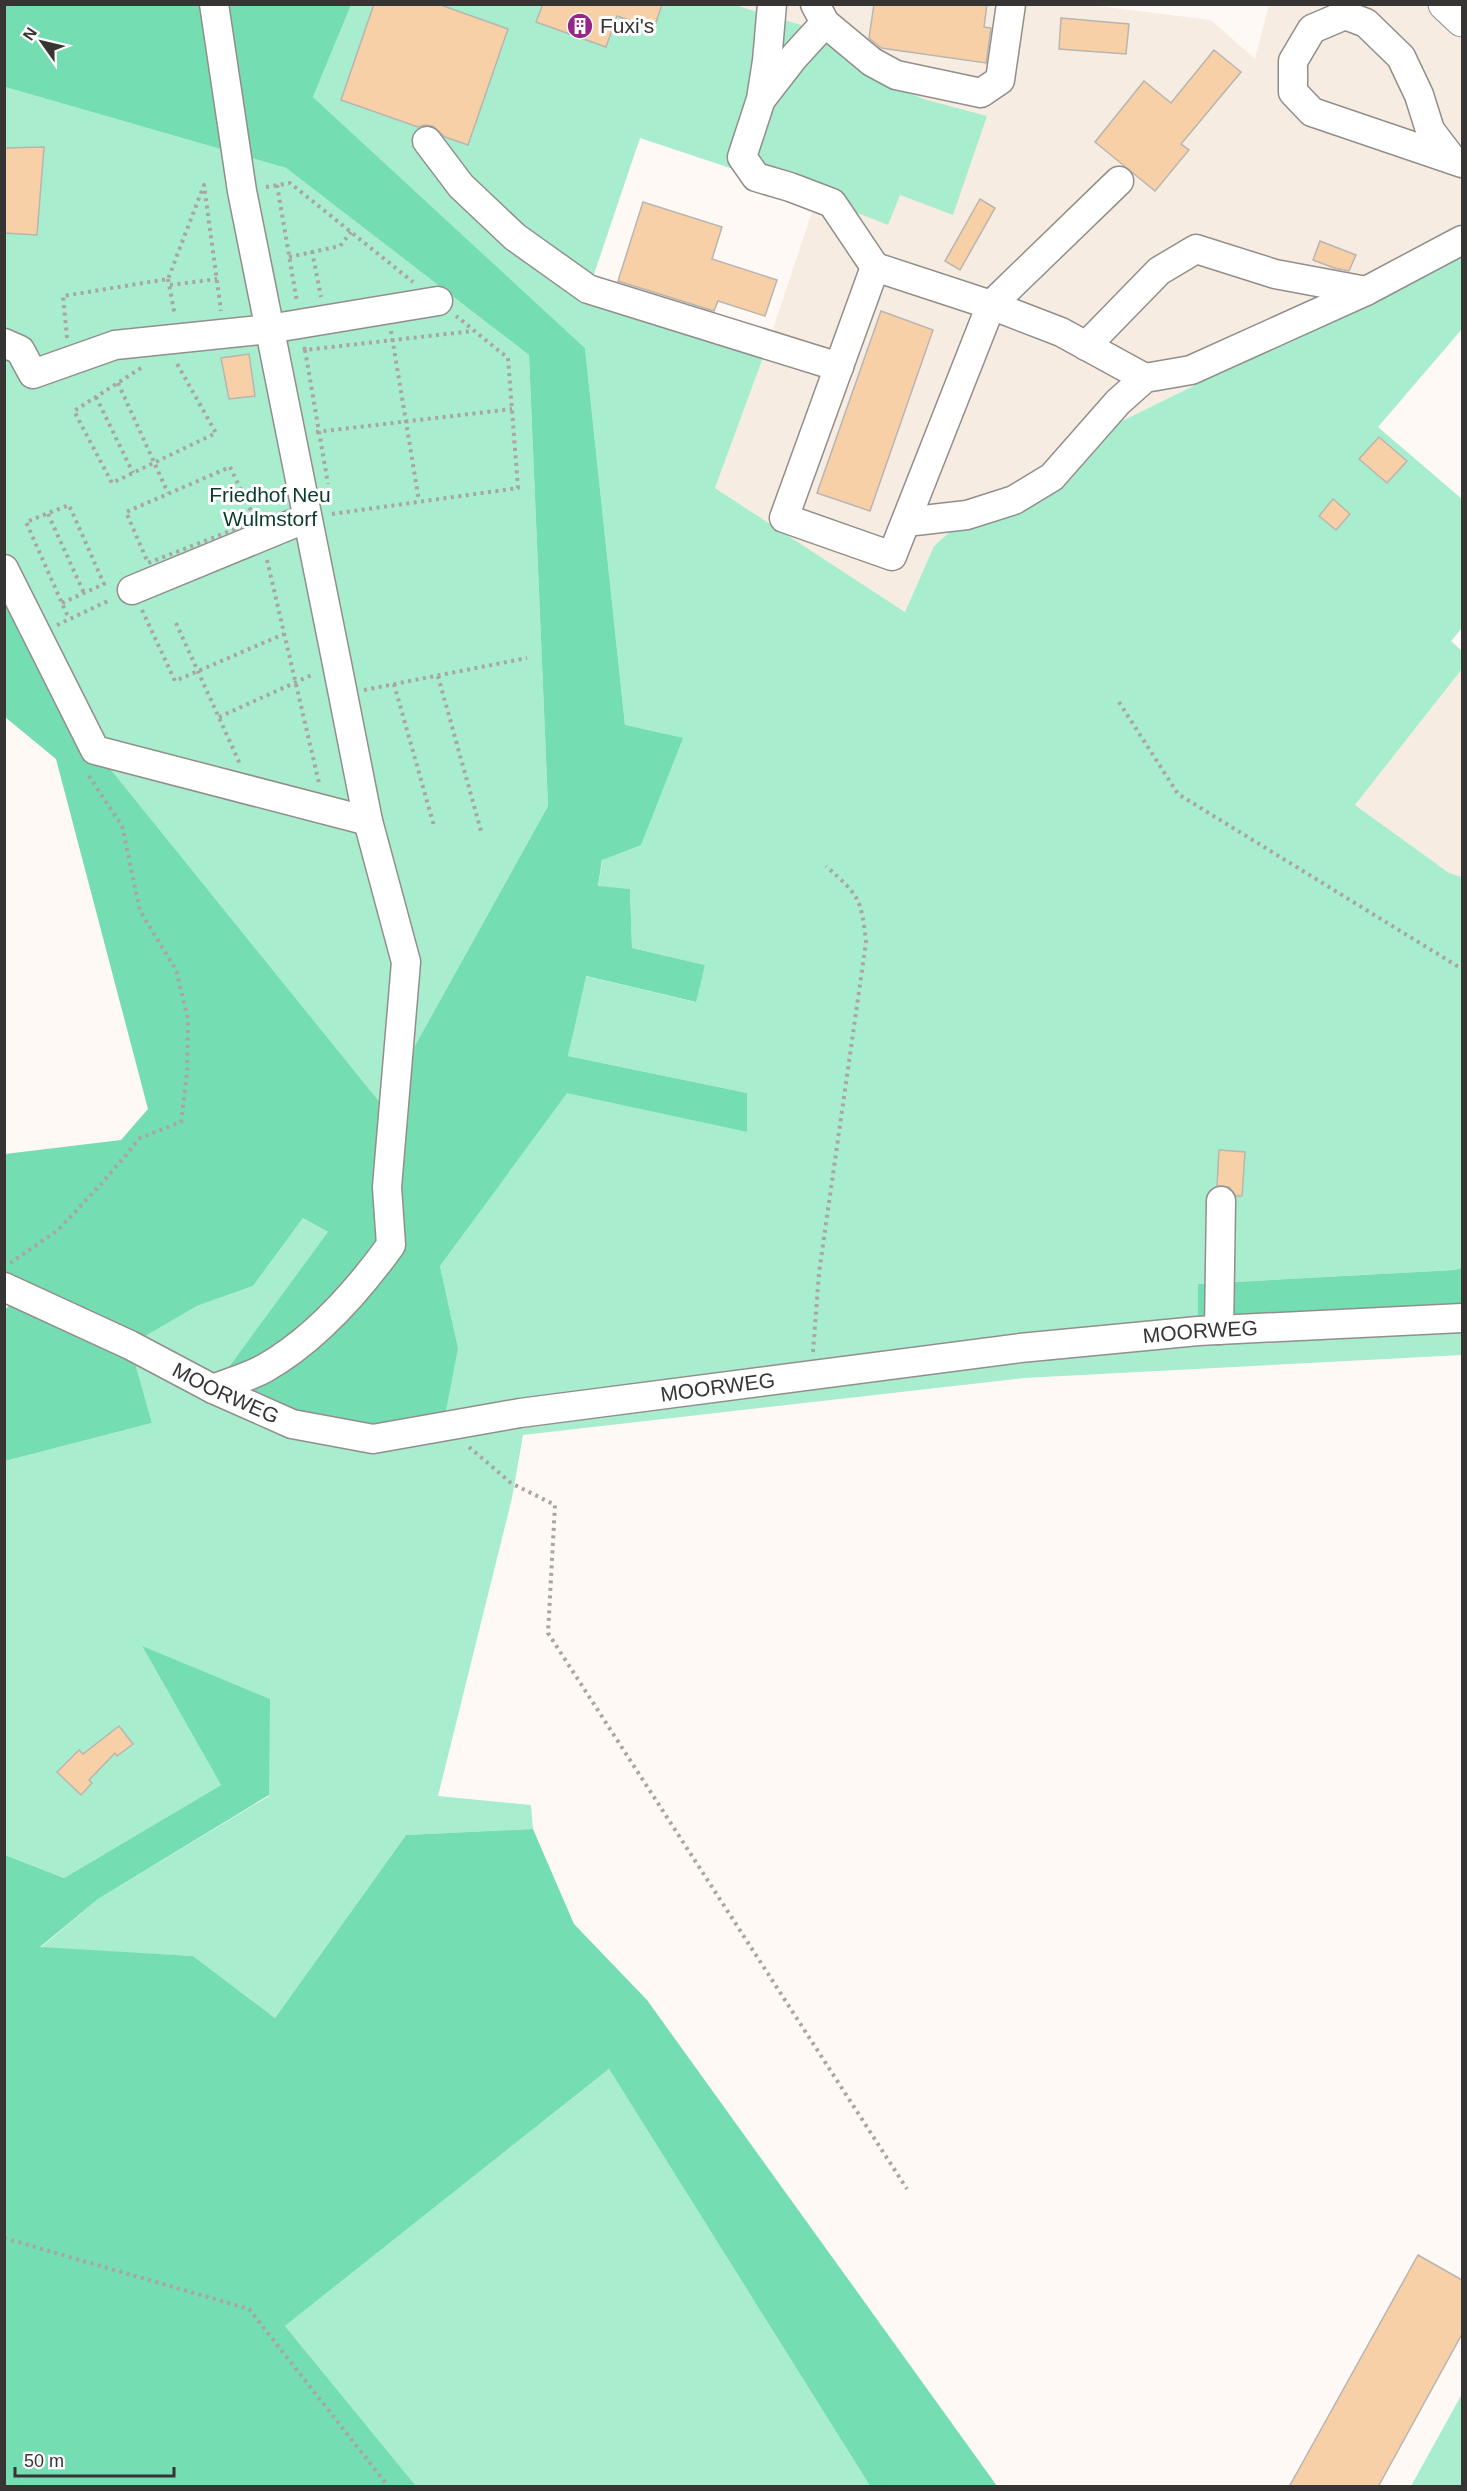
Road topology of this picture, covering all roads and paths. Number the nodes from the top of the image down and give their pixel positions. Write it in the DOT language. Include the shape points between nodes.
graph roads {
  1 [pos="214,4"];
  2 [pos="772,4"];
  3 [pos="1011,4"];
  4 [pos="1445,4"];
  5 [pos="820,14"];
  6 [pos="1462,20"];
  7 [pos="761,99"];
  8 [pos="427,141"];
  9 [pos="1457,161"];
  10 [pos="1119,181"];
  11 [pos="277,185"];
  12 [pos="242,191"];
  13 [pos="351,232"];
  14 [pos="1462,240"];
  15 [pos="312,251"];
  16 [pos="290,257"];
  17 [pos="875,267"];
  18 [pos="168,279"];
  19 [pos="217,279"];
  20 [pos="170,285"];
  21 [pos="406,286"];
  22 [pos="1366,291"];
  23 [pos="331,296"];
  24 [pos="438,302"];
  25 [pos="991,305"];
  26 [pos="387,310"];
  27 [pos="222,313"];
  28 [pos="269,329"];
  29 [pos="474,330"];
  30 [pos="303,337"];
  31 [pos="393,341"];
  32 [pos="4,343"];
  33 [pos="68,344"];
  34 [pos="1086,346"];
  35 [pos="172,350"];
  36 [pos="144,366"];
  37 [pos="839,367"];
  38 [pos="1145,378"];
  39 [pos="118,382"];
  40 [pos="96,397"];
  41 [pos="512,409"];
  42 [pos="406,421"];
  43 [pos="319,432"];
  44 [pos="291,436"];
  45 [pos="155,462"];
  46 [pos="133,473"];
  47 [pos="329,490"];
  48 [pos="168,493"];
  49 [pos="419,501"];
  50 [pos="332,502"];
  51 [pos="48,513"];
  52 [pos="320,516"];
  53 [pos="906,522"];
  54 [pos="261,536"];
  55 [pos="4,569"];
  56 [pos="132,590"];
  57 [pos="84,593"];
  58 [pos="62,603"];
  59 [pos="69,619"];
  60 [pos="176,623"];
  61 [pos="50,628"];
  62 [pos="284,634"];
  63 [pos="527,658"];
  64 [pos="337,664"];
  65 [pos="199,670"];
  66 [pos="438,676"];
  67 [pos="296,682"];
  68 [pos="394,684"];
  69 [pos="343,694"];
  70 [pos="1119,702"];
  71 [pos="219,717"];
  72 [pos="86,771"];
  73 [pos="253,791"];
  74 [pos="324,810"];
  75 [pos="368,821"];
  76 [pos="434,826"];
  77 [pos="481,831"];
  78 [pos="826,866"];
  79 [pos="1462,969"];
  80 [pos="1221,1201"];
  81 [pos="4,1267"];
  82 [pos="4,1287"];
  83 [pos="1462,1318"];
  84 [pos="1220,1330"];
  85 [pos="811,1375"];
  86 [pos="213,1389"];
  87 [pos="443,1426"];
  88 [pos="907,2188"];
  89 [pos="4,2238"];
  90 [pos="388,2487"];
  1 -- 12 [label="street"];
  2 -- 7 [label="street"];
  3 -- 5 [label="street" via="1000,80 981,93 896,75 872,62"];
  4 -- 6 [label="main road"];
  5 -- 7 [label="street" via="794,57"];
  7 -- 17 [label="street" via="742,157 756,177 832,203"];
  8 -- 37 [label="street" via="461,186 515,237 588,289"];
  9 -- 9 [label="street" via="1312,112 1293,92 1293,61 1312,29 1345,15 1366,23 1401,57 1430,130"];
  10 -- 25 [label="street"];
  11 -- 12 [label="path"];
  11 -- 13 [label="path" via="290,183"];
  11 -- 16 [label="path"];
  12 -- 28 [label="street"];
  13 -- 15 [label="path" via="340,246"];
  13 -- 21 [label="path" via="417,285"];
  14 -- 22 [label="street"];
  15 -- 16 [label="path"];
  15 -- 23 [label="path" via="321,297"];
  16 -- 30 [label="path"];
  17 -- 25 [label="street"];
  17 -- 37 [label="street"];
  18 -- 19 [label="path" via="204,185"];
  18 -- 20 [label="path"];
  18 -- 33 [label="path" via="63,296"];
  19 -- 20 [label="path"];
  19 -- 27 [label="path"];
  20 -- 35 [label="path" via="178,331 168,332"];
  22 -- 34 [label="street" via="1275,274 1196,249 1159,271"];
  22 -- 38 [label="street" via="1191,370"];
  24 -- 26 [label="street"];
  24 -- 29 [label="path"];
  25 -- 34 [label="street"];
  25 -- 53 [label="street"];
  26 -- 30 [label="street"];
  26 -- 31 [label="path"];
  28 -- 30 [label="street"];
  28 -- 35 [label="street"];
  28 -- 44 [label="street"];
  29 -- 31 [label="path"];
  29 -- 41 [label="path" via="508,358"];
  30 -- 31 [label="path"];
  30 -- 43 [label="path"];
  31 -- 42 [label="path"];
  32 -- 35 [label="street" via="20,350 33,374 115,345"];
  34 -- 38 [label="street"];
  35 -- 45 [label="path" via="216,433"];
  36 -- 39 [label="path"];
  37 -- 53 [label="street" via="784,518 892,556"];
  38 -- 53 [label="street" via="1118,402 1052,477 1014,500 967,515"];
  39 -- 40 [label="path"];
  39 -- 45 [label="path"];
  40 -- 46 [label="path"];
  40 -- 46 [label="path" via="74,411 112,483"];
  41 -- 42 [label="path"];
  41 -- 49 [label="path" via="518,488"];
  42 -- 43 [label="path"];
  42 -- 49 [label="path"];
  43 -- 44 [label="path"];
  43 -- 47 [label="path"];
  44 -- 52 [label="street"];
  45 -- 46 [label="path"];
  45 -- 48 [label="path"];
  48 -- 48 [label="path" via="230,467 256,521 148,563 126,512"];
  49 -- 52 [label="path"];
  50 -- 52 [label="path"];
  51 -- 57 [label="path"];
  51 -- 57 [label="path" via="69,505 105,584"];
  51 -- 58 [label="path" via="26,522"];
  52 -- 54 [label="street"];
  52 -- 64 [label="street"];
  54 -- 56 [label="street"];
  54 -- 62 [label="path"];
  55 -- 73 [label="street" via="95,750"];
  56 -- 59 [label="path"];
  56 -- 65 [label="path" via="175,681"];
  57 -- 58 [label="path"];
  58 -- 59 [label="path"];
  59 -- 61 [label="path"];
  60 -- 65 [label="path"];
  62 -- 65 [label="path"];
  62 -- 67 [label="path"];
  63 -- 66 [label="path"];
  64 -- 67 [label="path"];
  64 -- 69 [label="street"];
  65 -- 71 [label="path"];
  66 -- 68 [label="path"];
  66 -- 77 [label="path"];
  67 -- 71 [label="path"];
  67 -- 74 [label="path"];
  68 -- 69 [label="path"];
  68 -- 76 [label="path"];
  69 -- 75 [label="street"];
  70 -- 79 [label="path" via="1178,794"];
  71 -- 73 [label="path"];
  72 -- 81 [label="path" via="122,826 140,911 176,970 188,1019 181,1122 140,1138 58,1230"];
  73 -- 74 [label="street"];
  74 -- 75 [label="street"];
  75 -- 86 [label="street" via="406,962 387,1188 391,1245 354,1292 306,1340 264,1368"];
  78 -- 85 [label="path" via="852,889 862,908 866,942 819,1273"];
  80 -- 84 [label="street"];
  82 -- 86 [label="street, MOORWEG" via="130,1345"];
  83 -- 84 [label="street, MOORWEG"];
  84 -- 85 [label="street, MOORWEG" via="1020,1348"];
  85 -- 87 [label="street, MOORWEG"];
  86 -- 87 [label="street, MOORWEG" via="292,1424 373,1439"];
  87 -- 88 [label="path" via="511,1483 555,1505 548,1633"];
  89 -- 90 [label="path" via="249,2309"];
}
